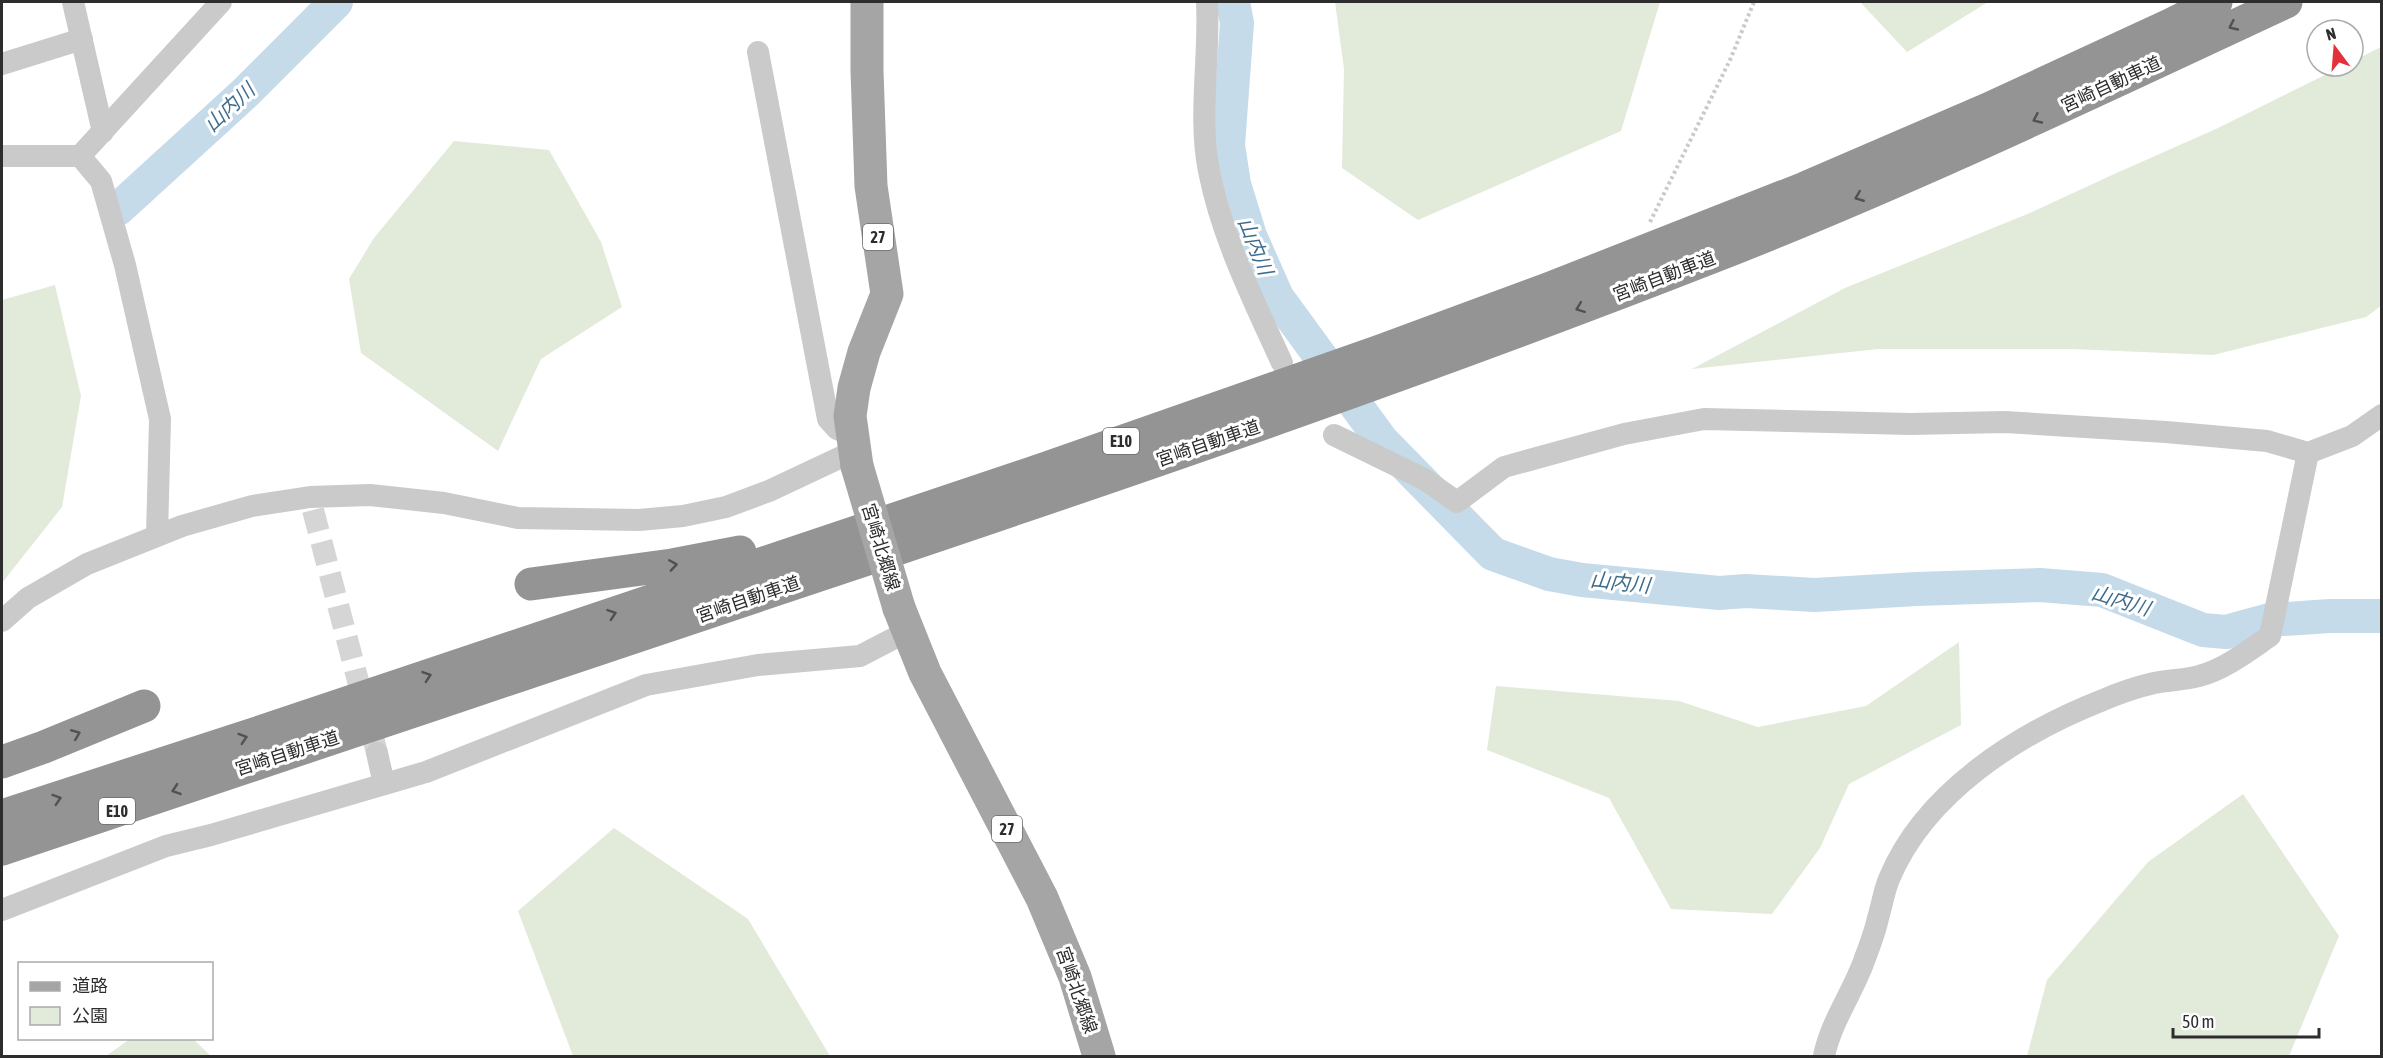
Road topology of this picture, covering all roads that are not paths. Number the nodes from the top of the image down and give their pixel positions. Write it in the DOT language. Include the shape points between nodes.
graph roads {
  1 [pos="73,2"];
  2 [pos="221,2"];
  3 [pos="867,2"];
  4 [pos="1207,2"];
  5 [pos="2216,2"];
  6 [pos="2286,2"];
  7 [pos="82,39"];
  8 [pos="758,52"];
  9 [pos="2,64"];
  10 [pos="103,132"];
  11 [pos="2,156"];
  12 [pos="80,156"];
  13 [pos="1282,363"];
  14 [pos="2382,415"];
  15 [pos="1334,435"];
  16 [pos="854,450"];
  17 [pos="2308,453"];
  18 [pos="1044,469"];
  19 [pos="157,536"];
  20 [pos="531,584"];
  21 [pos="903,619"];
  22 [pos="2,621"];
  23 [pos="144,706"];
  24 [pos="377,753"];
  25 [pos="2,762"];
  26 [pos="384,784"];
  27 [pos="2,816"];
  28 [pos="2,849"];
  29 [pos="2,910"];
  30 [pos="1099,1056"];
  31 [pos="1824,1056"];
  1 -- 7 [label="street"];
  2 -- 10 [label="street"];
  3 -- 16 [label="main road, 宮崎北郷線 / 27" via="872,186 887,294 854,388 850,416"];
  4 -- 13 [label="street" via="1205,123 1209,170 1232,251"];
  5 -- 18 [label="highway, 宮崎自動車道 / E10" via="1986,110 1805,188 1548,290"];
  6 -- 28 [label="highway, 宮崎自動車道 / E10, one-way" via="1888,186 1431,365 1144,466"];
  7 -- 9 [label="street"];
  7 -- 10 [label="street"];
  8 -- 16 [label="street" via="828,419"];
  10 -- 12 [label="street"];
  11 -- 12 [label="street"];
  12 -- 19 [label="street" via="100,180 125,265 160,420"];
  14 -- 17 [label="street" via="2352,436"];
  15 -- 17 [label="street" via="1424,479 1457,502 1504,467 1624,434 1704,419 2016,423 2267,441"];
  16 -- 19 [label="street" via="726,507 683,516 639,520 518,518 444,503 381,496 252,506"];
  16 -- 21 [label="main road, 宮崎北郷線 / 27, bridge"];
  17 -- 31 [label="street" via="2270,636 2222,667 2100,701 2033,733 1956,787 1921,826 1889,879 1875,931 1854,986 1836,1017"];
  20 -- 18 [label="highway, one-way" via="735,554 978,477"];
  27 -- 18 [label="highway, 宮崎自動車道 / E10, one-way"];
  19 -- 22 [label="street" via="87,564 28,598"];
  21 -- 26 [label="street" via="861,656 758,665 646,685 426,772"];
  21 -- 30 [label="main road, 宮崎北郷線 / 27" via="929,682 1042,898 1075,977"];
  25 -- 23 [label="highway, one-way"];
  24 -- 26 [label="street"];
  26 -- 29 [label="street" via="165,846"];
}
